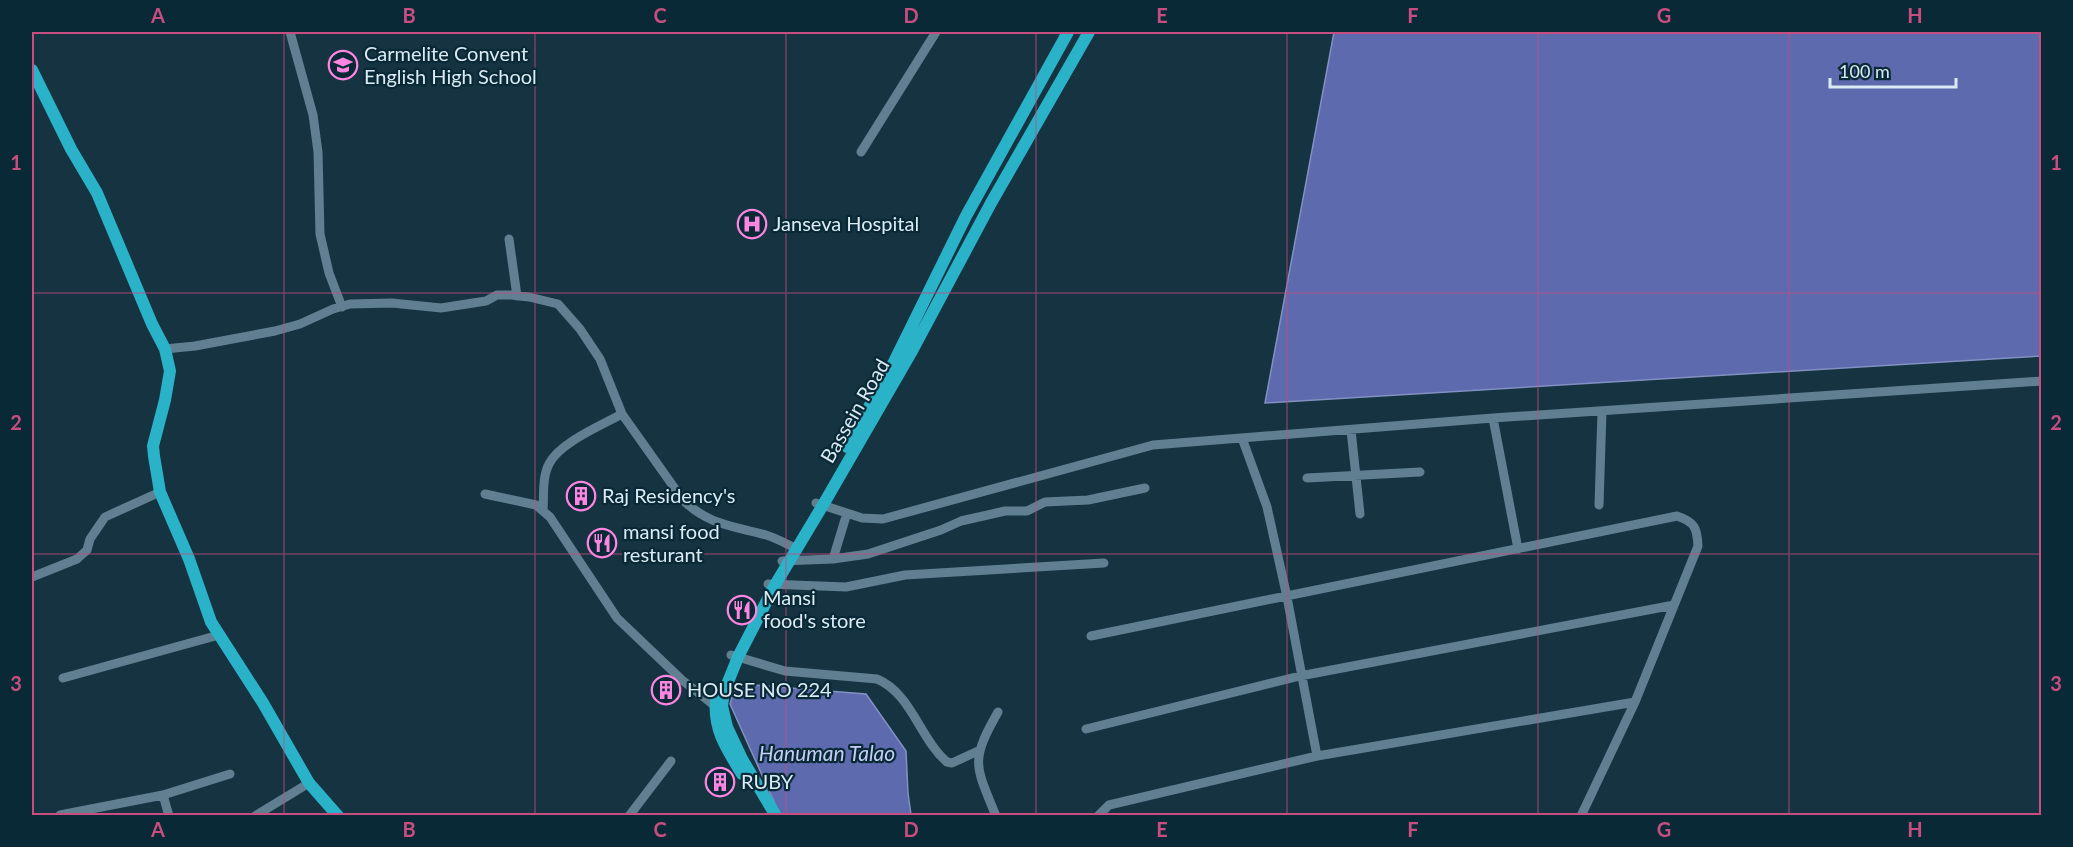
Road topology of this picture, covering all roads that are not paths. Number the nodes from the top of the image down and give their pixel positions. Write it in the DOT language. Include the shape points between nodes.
graph roads {
  1 [pos="290,32"];
  2 [pos="936,32"];
  3 [pos="1068,32"];
  4 [pos="1089,32"];
  5 [pos="32,70"];
  6 [pos="1034,94"];
  7 [pos="1050,101"];
  8 [pos="861,152"];
  9 [pos="509,239"];
  10 [pos="518,296"];
  11 [pos="342,307"];
  12 [pos="165,349"];
  13 [pos="2042,381"];
  14 [pos="1602,411"];
  15 [pos="622,414"];
  16 [pos="1493,418"];
  17 [pos="1351,430"];
  18 [pos="1242,438"];
  19 [pos="1420,472"];
  20 [pos="1355,476"];
  21 [pos="1307,478"];
  22 [pos="1145,488"];
  23 [pos="160,492"];
  24 [pos="485,494"];
  25 [pos="820,504"];
  26 [pos="1599,505"];
  27 [pos="543,511"];
  28 [pos="847,513"];
  29 [pos="1360,514"];
  30 [pos="793,547"];
  31 [pos="1518,549"];
  32 [pos="833,559"];
  33 [pos="786,561"];
  34 [pos="1104,564"];
  35 [pos="32,577"];
  36 [pos="772,584"];
  37 [pos="1287,597"];
  38 [pos="1674,605"];
  39 [pos="219,636"];
  40 [pos="1091,636"];
  41 [pos="734,656"];
  42 [pos="1300,676"];
  43 [pos="63,678"];
  44 [pos="1635,702"];
  45 [pos="719,706"];
  46 [pos="998,712"];
  47 [pos="1086,729"];
  48 [pos="978,752"];
  49 [pos="1317,756"];
  50 [pos="671,761"];
  51 [pos="230,774"];
  52 [pos="309,783"];
  53 [pos="163,795"];
  54 [pos="60,815"];
  55 [pos="169,816"];
  56 [pos="255,816"];
  57 [pos="338,816"];
  58 [pos="629,816"];
  59 [pos="768,816"];
  60 [pos="776,816"];
  61 [pos="996,816"];
  62 [pos="1098,816"];
  63 [pos="1581,816"];
  1 -- 11 [label="street" via="313,115 320,234"];
  2 -- 8 [label="street"];
  3 -- 6 [label="main road, Bassein Road"];
  4 -- 7 [label="main road, Bassein Road"];
  5 -- 12 [label="main road" via="98,193"];
  6 -- 7 [label="main road"];
  6 -- 25 [label="main road, Bassein Road" via="966,216"];
  7 -- 25 [label="main road, Bassein Road" via="912,351"];
  9 -- 10 [label="street"];
  10 -- 11 [label="street" via="497,296 486,302 441,308 392,303"];
  10 -- 15 [label="street" via="558,304 600,359"];
  11 -- 12 [label="street" via="275,332"];
  12 -- 23 [label="main road" via="170,371 153,446"];
  13 -- 14 [label="street"];
  14 -- 16 [label="street"];
  14 -- 26 [label="street"];
  15 -- 27 [label="street" via="553,457 546,474"];
  15 -- 30 [label="street" via="694,511 722,525 768,536"];
  16 -- 17 [label="street"];
  16 -- 31 [label="street"];
  17 -- 18 [label="street"];
  17 -- 20 [label="street"];
  18 -- 28 [label="street" via="1153,445 883,519"];
  18 -- 37 [label="street" via="1267,507"];
  19 -- 20 [label="street"];
  20 -- 21 [label="street"];
  20 -- 29 [label="street"];
  22 -- 32 [label="street" via="1088,500 1045,502 1027,511 1005,511 961,521 868,554"];
  23 -- 35 [label="street" via="105,517 87,550 77,559"];
  23 -- 39 [label="main road"];
  24 -- 27 [label="street" via="536,505"];
  25 -- 28 [label="street"];
  25 -- 30 [label="main road, Bassein Road"];
  27 -- 45 [label="street" via="617,618 682,680"];
  28 -- 32 [label="street"];
  30 -- 33 [label="main road, Bassein Road"];
  31 -- 37 [label="street"];
  31 -- 38 [label="street" via="1677,516 1687,519 1697,530 1698,546"];
  32 -- 33 [label="street"];
  33 -- 36 [label="main road, Bassein Road"];
  34 -- 36 [label="street" via="904,575 846,587"];
  36 -- 41 [label="main road, Bassein Road"];
  37 -- 40 [label="street"];
  37 -- 42 [label="street"];
  38 -- 42 [label="street"];
  38 -- 44 [label="street"];
  39 -- 43 [label="street"];
  39 -- 52 [label="main road"];
  41 -- 45 [label="main road, Bassein Road" via="717,691"];
  41 -- 48 [label="street" via="785,672 883,682 899,696 947,762"];
  42 -- 47 [label="street"];
  42 -- 49 [label="street"];
  44 -- 49 [label="street"];
  44 -- 63 [label="street"];
  45 -- 59 [label="main road" via="716,723 724,745"];
  45 -- 60 [label="main road" via="742,759"];
  46 -- 48 [label="street"];
  48 -- 61 [label="street" via="978,773"];
  49 -- 62 [label="street" via="1109,805"];
  50 -- 58 [label="street"];
  51 -- 53 [label="street"];
  52 -- 56 [label="street"];
  52 -- 57 [label="main road"];
  53 -- 54 [label="street"];
  53 -- 55 [label="street"];
}
